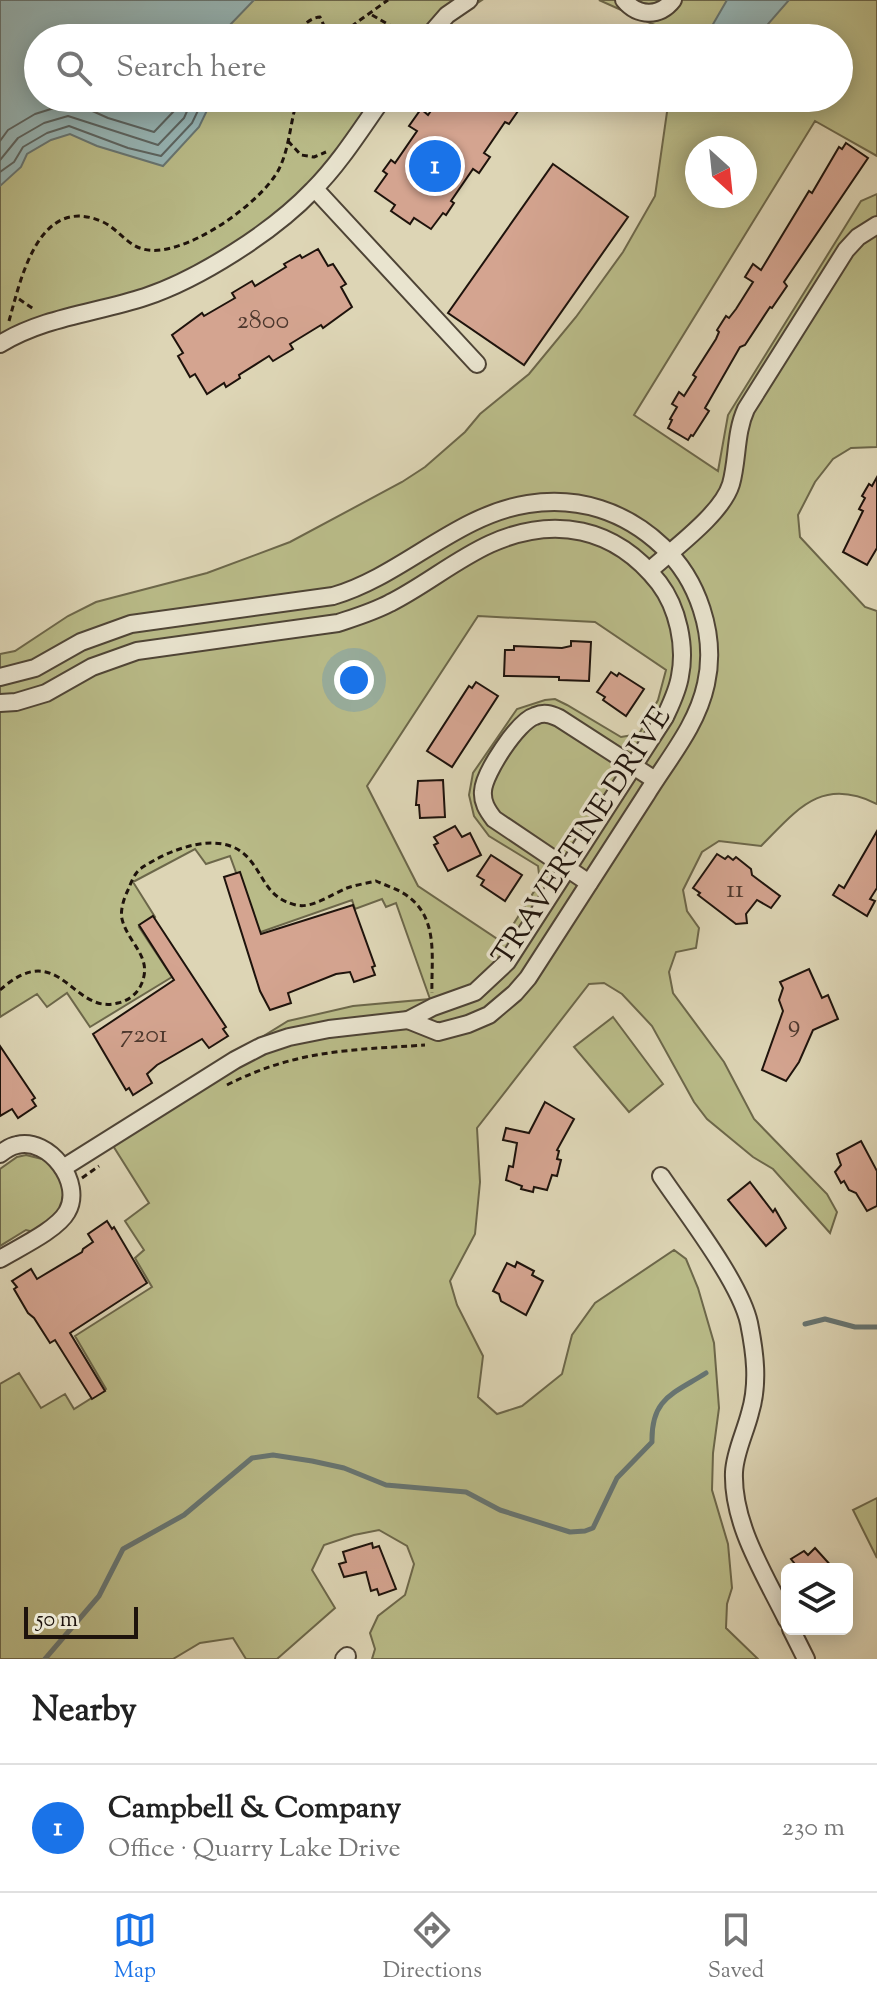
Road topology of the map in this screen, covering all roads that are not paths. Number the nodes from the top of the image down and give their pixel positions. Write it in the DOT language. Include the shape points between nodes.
graph roads {
  1 [pos="469,0"];
  2 [pos="624,0"];
  3 [pos="673,0"];
  4 [pos="439,24"];
  5 [pos="373,112"];
  6 [pos="315,189"];
  7 [pos="877,225"];
  8 [pos="0,344"];
  9 [pos="477,364"];
  10 [pos="669,553"];
  11 [pos="649,571"];
  12 [pos="0,677"];
  13 [pos="0,703"];
  14 [pos="633,766"];
  15 [pos="655,780"];
  16 [pos="568,869"];
  17 [pos="589,883"];
  18 [pos="408,1020"];
  19 [pos="0,1154"];
  20 [pos="63,1168"];
  21 [pos="661,1176"];
  22 [pos="0,1259"];
  23 [pos="781,1608"];
  24 [pos="794,1635"];
  25 [pos="806,1659"];
  1 -- 4 [label="street"];
  2 -- 3 [label="street" via="644,13 662,10"];
  5 -- 6 [label="street"];
  6 -- 8 [label="street" via="256,236 177,285 45,323"];
  6 -- 9 [label="street"];
  7 -- 10 [label="street" via="846,250 746,409 727,495"];
  10 -- 11 [label="street"];
  10 -- 12 [label="street, TRAVERTINE DRIVE" via="650,534 601,508 529,504 475,521 355,590 131,624 81,642 35,668"];
  10 -- 15 [label="street, TRAVERTINE DRIVE" via="687,575 703,611 709,658 707,682 689,729"];
  11 -- 13 [label="street, TRAVERTINE DRIVE" via="592,533 533,530 487,545 364,615 137,651 92,667 46,693"];
  11 -- 14 [label="street, TRAVERTINE DRIVE" via="677,619 680,677 665,717"];
  14 -- 15 [label="street"];
  14 -- 16 [label="street, TRAVERTINE DRIVE"];
  14 -- 16 [label="street" via="559,718 538,714 518,729 486,778 484,801 494,819"];
  15 -- 17 [label="street, TRAVERTINE DRIVE"];
  16 -- 17 [label="street"];
  16 -- 18 [label="street, TRAVERTINE DRIVE" via="496,975 475,992"];
  17 -- 18 [label="street, TRAVERTINE DRIVE" via="528,978 489,1015 438,1032"];
  18 -- 20 [label="street, TRAVERTINE DRIVE" via="329,1029 262,1046"];
  19 -- 20 [label="street" via="29,1144 52,1155"];
  20 -- 22 [label="street" via="72,1197 69,1210"];
  21 -- 23 [label="street" via="733,1285 749,1321 756,1390 737,1452 734,1490 747,1537"];
  24 -- 25 [label="street"];
}
